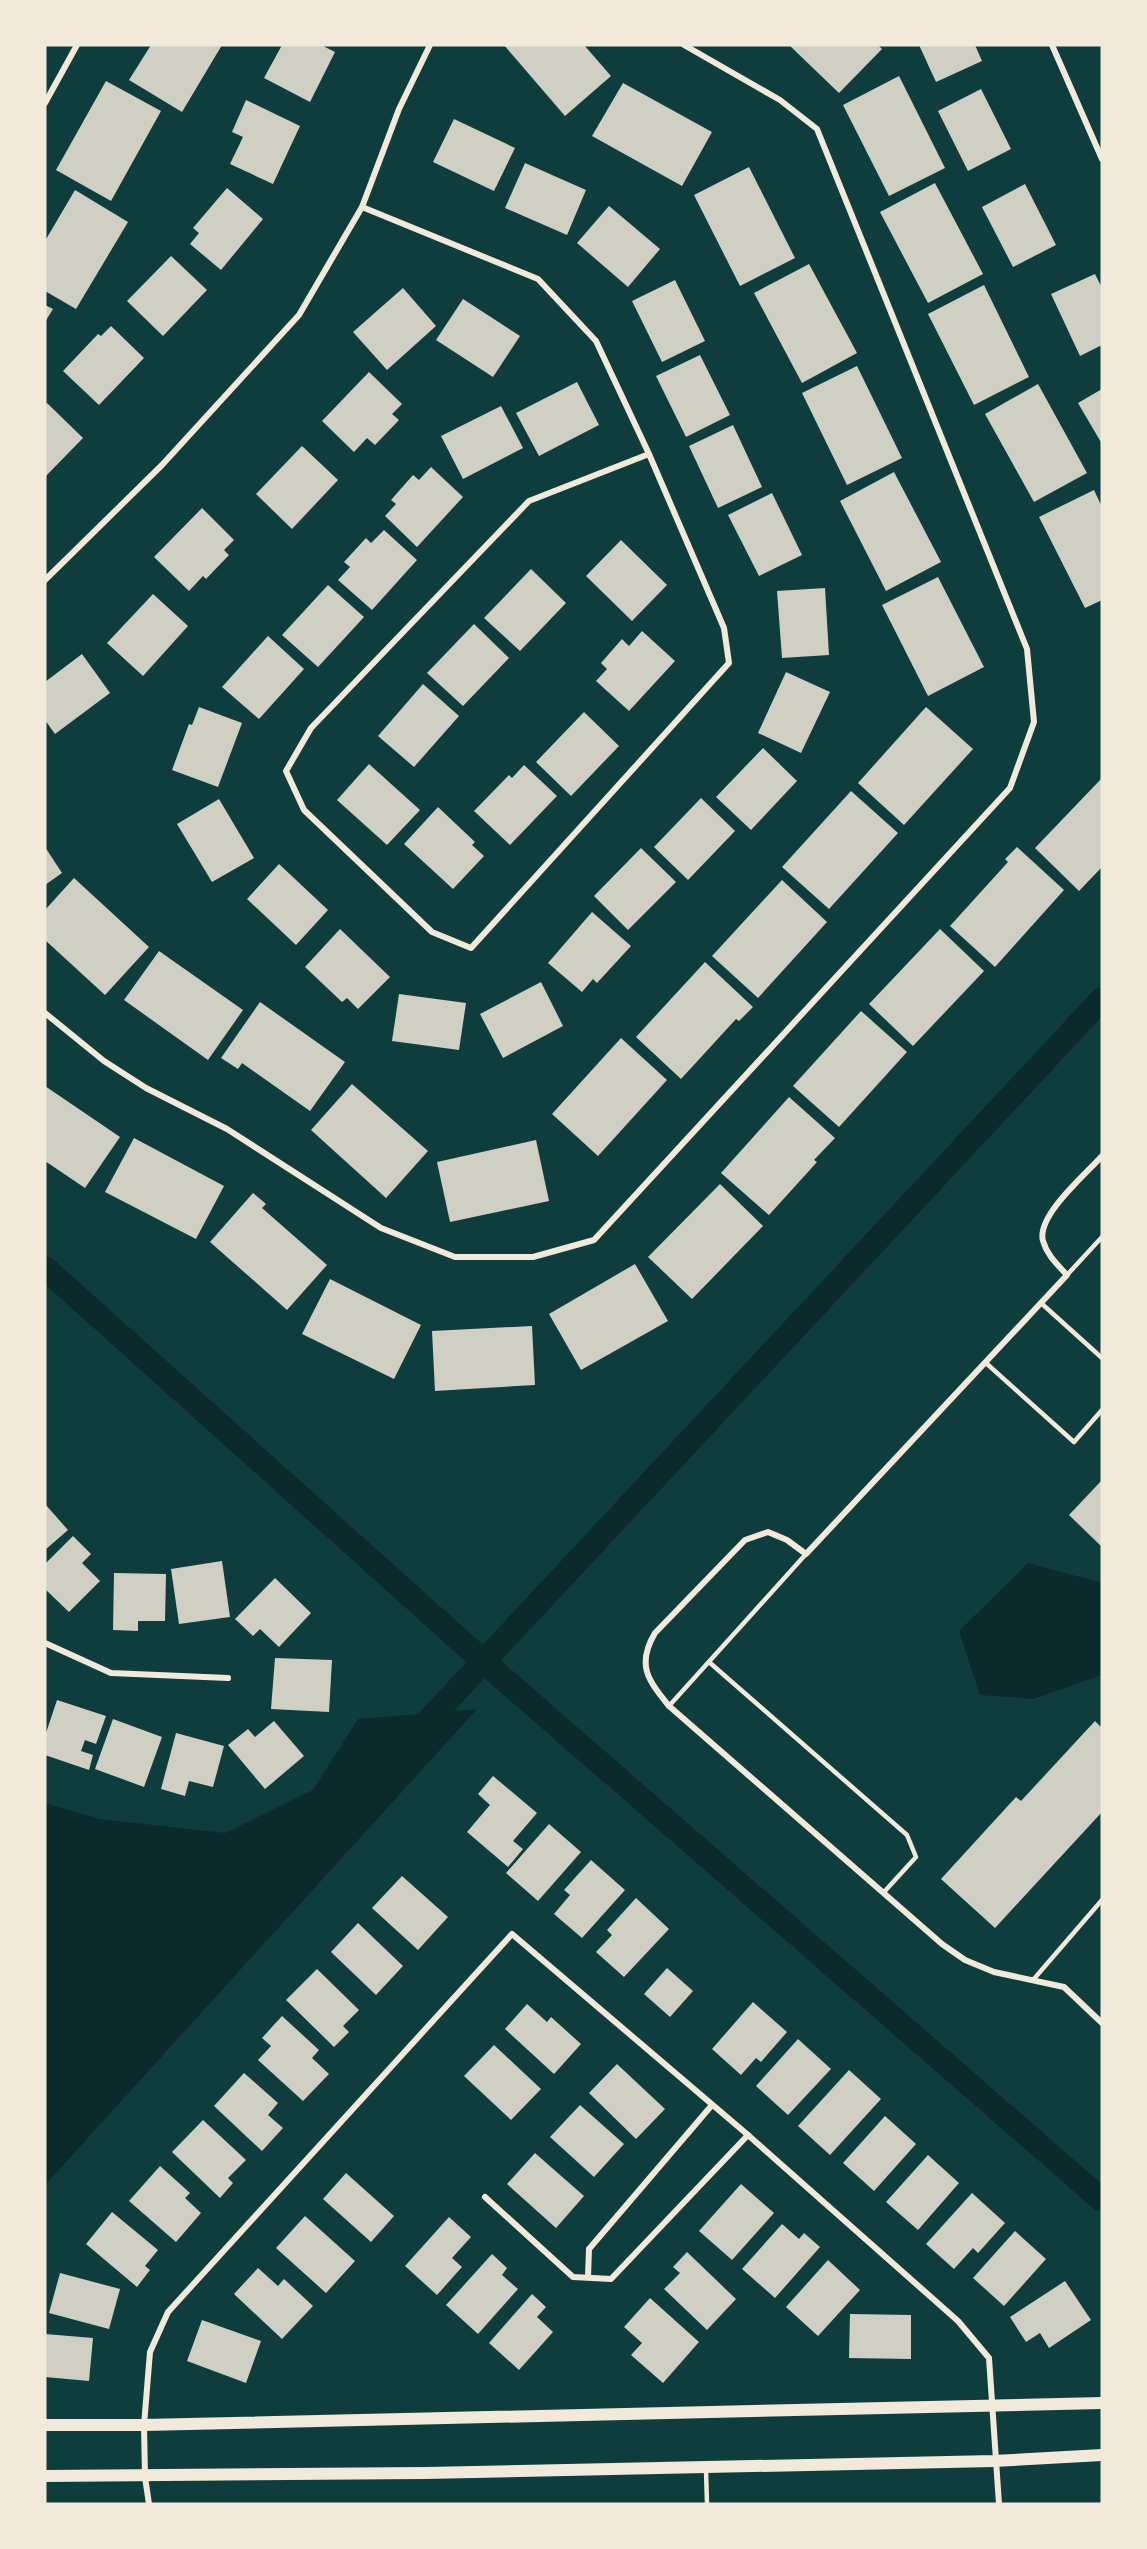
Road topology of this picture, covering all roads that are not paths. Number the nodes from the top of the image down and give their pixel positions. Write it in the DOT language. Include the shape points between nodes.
graph roads {
  1 [pos="77,45"];
  2 [pos="430,45"];
  3 [pos="684,45"];
  4 [pos="1052,45"];
  5 [pos="45,103"];
  6 [pos="1102,159"];
  7 [pos="362,207"];
  8 [pos="649,454"];
  9 [pos="45,580"];
  10 [pos="45,1014"];
  11 [pos="1102,1156"];
  12 [pos="1102,1237"];
  13 [pos="1067,1275"];
  14 [pos="1041,1303"];
  15 [pos="1102,1358"];
  16 [pos="986,1363"];
  17 [pos="1102,1410"];
  18 [pos="806,1554"];
  19 [pos="45,1642"];
  20 [pos="709,1662"];
  21 [pos="228,1678"];
  22 [pos="669,1706"];
  23 [pos="884,1892"];
  24 [pos="1102,1900"];
  25 [pos="1033,1980"];
  26 [pos="1102,2023"];
  27 [pos="712,2105"];
  28 [pos="748,2134"];
  29 [pos="485,2197"];
  30 [pos="588,2277"];
  31 [pos="1102,2403"];
  32 [pos="992,2408"];
  33 [pos="45,2425"];
  34 [pos="144,2425"];
  35 [pos="1102,2455"];
  36 [pos="994,2461"];
  37 [pos="706,2467"];
  38 [pos="45,2476"];
  39 [pos="145,2477"];
  40 [pos="149,2504"];
  41 [pos="707,2504"];
  42 [pos="999,2504"];
  1 -- 5 [label="street"];
  2 -- 7 [label="street" via="399,109"];
  3 -- 10 [label="street" via="780,100 817,129 1027,649 1034,722 1010,788 594,1240 533,1257 454,1257 381,1228 227,1129 146,1088 104,1061"];
  4 -- 6 [label="street"];
  7 -- 8 [label="street" via="538,279 596,341"];
  7 -- 9 [label="street" via="299,315 270,350 129,499"];
  8 -- 8 [label="street" via="724,628 729,663 471,948 432,932 313,819 304,810 286,771 311,728 529,501"];
  11 -- 13 [label="street" via="1048,1215 1042,1239 1048,1254"];
  12 -- 13 [label="lane"];
  13 -- 14 [label="street"];
  14 -- 15 [label="lane"];
  14 -- 16 [label="street"];
  16 -- 17 [label="lane" via="1074,1442"];
  16 -- 18 [label="street"];
  18 -- 20 [label="lane"];
  18 -- 22 [label="street" via="768,1532 745,1540 655,1633 647,1647 645,1667 651,1684"];
  19 -- 21 [label="street" via="111,1673"];
  20 -- 22 [label="lane"];
  20 -- 23 [label="lane" via="907,1835 916,1857"];
  22 -- 23 [label="street"];
  23 -- 25 [label="street" via="942,1944 965,1959 994,1972"];
  24 -- 25 [label="lane"];
  25 -- 26 [label="street" via="1064,1987"];
  27 -- 28 [label="street"];
  27 -- 30 [label="street" via="589,2248"];
  27 -- 34 [label="street" via="512,1935 168,2312 150,2352"];
  28 -- 30 [label="street" via="611,2279"];
  28 -- 32 [label="street" via="957,2321 989,2358"];
  29 -- 30 [label="street" via="573,2277"];
  31 -- 32 [label="main road"];
  32 -- 34 [label="main road"];
  32 -- 36 [label="street"];
  33 -- 34 [label="main road"];
  34 -- 39 [label="street"];
  35 -- 36 [label="main road"];
  36 -- 37 [label="main road"];
  36 -- 42 [label="street"];
  37 -- 39 [label="main road"];
  37 -- 41 [label="lane"];
  38 -- 39 [label="main road"];
  39 -- 40 [label="street"];
}
